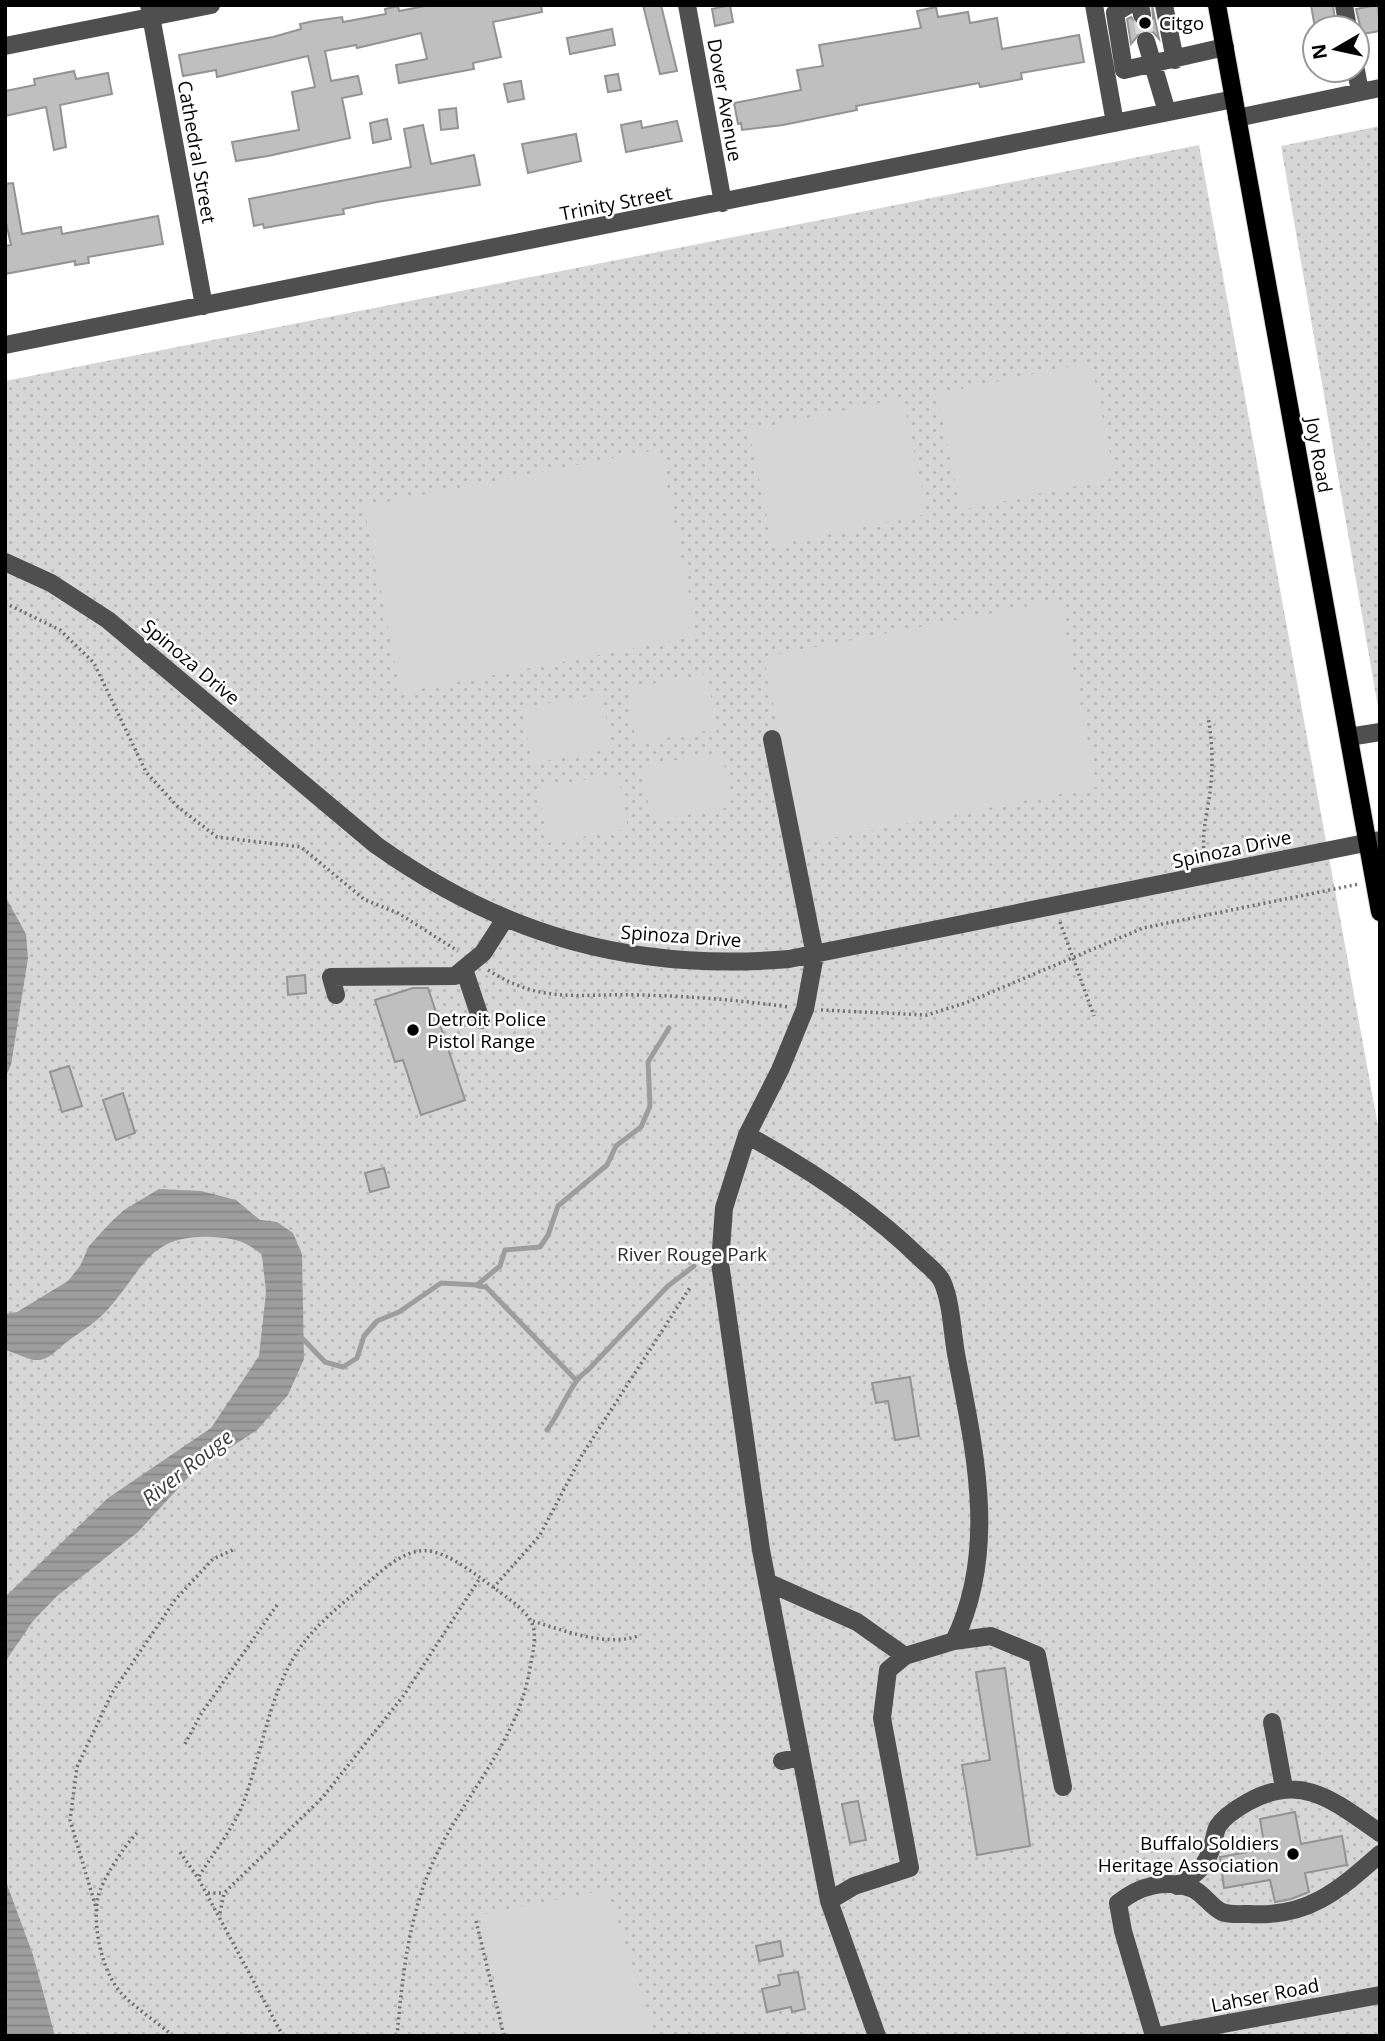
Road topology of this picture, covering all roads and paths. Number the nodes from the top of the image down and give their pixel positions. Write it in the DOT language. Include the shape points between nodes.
graph roads {
  1 [pos="211,5"];
  2 [pos="687,5"];
  3 [pos="1094,5"];
  4 [pos="1164,5"];
  5 [pos="1217,5"];
  6 [pos="1136,8"];
  7 [pos="150,11"];
  8 [pos="1146,41"];
  9 [pos="5,46"];
  10 [pos="1225,47"];
  11 [pos="1175,60"];
  12 [pos="1151,65"];
  13 [pos="1359,84"];
  14 [pos="1380,88"];
  15 [pos="1360,92"];
  16 [pos="1234,99"];
  17 [pos="1167,112"];
  18 [pos="1237,118"];
  19 [pos="1115,123"];
  20 [pos="723,203"];
  21 [pos="204,306"];
  22 [pos="5,345"];
  23 [pos="5,562"];
  24 [pos="5,603"];
  25 [pos="1208,717"];
  26 [pos="1380,732"];
  27 [pos="1349,737"];
  28 [pos="772,738"];
  29 [pos="1374,841"];
  30 [pos="1208,875"];
  31 [pos="1374,880"];
  32 [pos="1054,907"];
  33 [pos="1380,912"];
  34 [pos="505,919"];
  35 [pos="815,955"];
  36 [pos="1074,956"];
  37 [pos="469,965"];
  38 [pos="336,995"];
  39 [pos="805,1009"];
  40 [pos="1094,1016"];
  41 [pos="481,1020"];
  42 [pos="747,1135"];
  43 [pos="691,1286"];
  44 [pos="235,1549"];
  45 [pos="480,1578"];
  46 [pos="767,1582"];
  47 [pos="493,1588"];
  48 [pos="277,1605"];
  49 [pos="533,1621"];
  50 [pos="638,1636"];
  51 [pos="954,1640"];
  52 [pos="905,1656"];
  53 [pos="1272,1722"];
  54 [pos="185,1744"];
  55 [pos="801,1757"];
  56 [pos="782,1760"];
  57 [pos="1063,1787"];
  58 [pos="1283,1788"];
  59 [pos="137,1833"];
  60 [pos="1380,1833"];
  61 [pos="180,1852"];
  62 [pos="1380,1854"];
  63 [pos="198,1878"];
  64 [pos="1177,1886"];
  65 [pos="224,1893"];
  66 [pos="208,1894"];
  67 [pos="828,1901"];
  68 [pos="97,1911"];
  69 [pos="220,1914"];
  70 [pos="476,1921"];
  71 [pos="1380,1994"];
  72 [pos="173,2036"];
  73 [pos="283,2036"];
  74 [pos="397,2036"];
  75 [pos="504,2036"];
  76 [pos="877,2036"];
  77 [pos="1156,2036"];
  1 -- 7 [label="street"];
  2 -- 20 [label="street, Dover Avenue"];
  3 -- 19 [label="street"];
  4 -- 11 [label="street"];
  5 -- 10 [label="main road, Joy Road"];
  6 -- 12 [label="street" via="1115,13 1125,71"];
  7 -- 9 [label="street"];
  7 -- 21 [label="street, Cathedral Street"];
  8 -- 12 [label="street"];
  10 -- 11 [label="street"];
  10 -- 16 [label="main road, Joy Road"];
  11 -- 12 [label="street"];
  12 -- 17 [label="street"];
  13 -- 15 [label="street"];
  14 -- 15 [label="street"];
  15 -- 18 [label="street"];
  16 -- 17 [label="street, Trinity Street"];
  16 -- 18 [label="main road, Joy Road"];
  17 -- 19 [label="street, Trinity Street"];
  18 -- 27 [label="main road, Joy Road"];
  19 -- 20 [label="street, Trinity Street"];
  20 -- 21 [label="street, Trinity Street"];
  21 -- 22 [label="street, Trinity Street"];
  23 -- 34 [label="street, Spinoza Drive" via="51,583 108,620 386,852 433,883"];
  24 -- 37 [label="path" via="60,630 94,663 146,772 178,807 218,837 301,847 365,900 398,913"];
  25 -- 30 [label="path" via="1211,785 1203,831"];
  26 -- 27 [label="street"];
  27 -- 29 [label="main road, Joy Road"];
  28 -- 35 [label="street"];
  29 -- 30 [label="street, Spinoza Drive"];
  29 -- 31 [label="main road, Joy Road"];
  30 -- 32 [label="street, Spinoza Drive"];
  31 -- 33 [label="main road, Joy Road"];
  31 -- 36 [label="path" via="1143,928"];
  32 -- 35 [label="street, Spinoza Drive"];
  32 -- 36 [label="path"];
  34 -- 35 [label="street, Spinoza Drive" via="570,943 657,960 745,963"];
  34 -- 37 [label="street"];
  35 -- 39 [label="street"];
  36 -- 39 [label="path" via="927,1015"];
  36 -- 40 [label="path"];
  37 -- 38 [label="street" via="455,976 331,976"];
  37 -- 39 [label="path" via="526,990 571,998 656,995"];
  37 -- 41 [label="street"];
  39 -- 42 [label="street"];
  42 -- 46 [label="street" via="724,1208 720,1263"];
  42 -- 51 [label="street" via="806,1168 900,1238 942,1279 980,1501 969,1610"];
  43 -- 47 [label="path" via="582,1455 540,1535"];
  44 -- 68 [label="path" via="212,1559 175,1600 112,1693 78,1767 70,1820"];
  45 -- 47 [label="path"];
  45 -- 63 [label="path" via="432,1551 417,1552 394,1560 331,1614 297,1652 269,1716 243,1803"];
  45 -- 65 [label="path" via="404,1695 323,1798"];
  46 -- 52 [label="street" via="857,1622"];
  46 -- 55 [label="street"];
  47 -- 49 [label="path"];
  48 -- 54 [label="path"];
  49 -- 50 [label="path" via="568,1633 623,1641"];
  49 -- 74 [label="path" via="529,1676 505,1737 442,1844 418,1903 406,1948"];
  51 -- 52 [label="street"];
  51 -- 57 [label="street" via="991,1636 1037,1654"];
  52 -- 67 [label="street" via="888,1670 881,1718 910,1868 854,1886"];
  53 -- 58 [label="street"];
  55 -- 56 [label="street"];
  55 -- 67 [label="street"];
  58 -- 60 [label="street" via="1306,1789"];
  58 -- 64 [label="street" via="1242,1805 1218,1825 1209,1856 1198,1873"];
  59 -- 68 [label="path" via="117,1858 99,1895"];
  61 -- 63 [label="path"];
  62 -- 64 [label="street" via="1342,1888 1309,1908 1263,1915 1223,1913 1193,1889"];
  63 -- 66 [label="path"];
  64 -- 77 [label="street" via="1163,1883 1133,1890 1118,1903"];
  65 -- 66 [label="path"];
  65 -- 69 [label="path"];
  66 -- 69 [label="path"];
  67 -- 76 [label="street"];
  68 -- 72 [label="path" via="109,1975 122,1994"];
  69 -- 73 [label="path"];
  70 -- 75 [label="path"];
  71 -- 77 [label="street, Lahser Road"];
}
